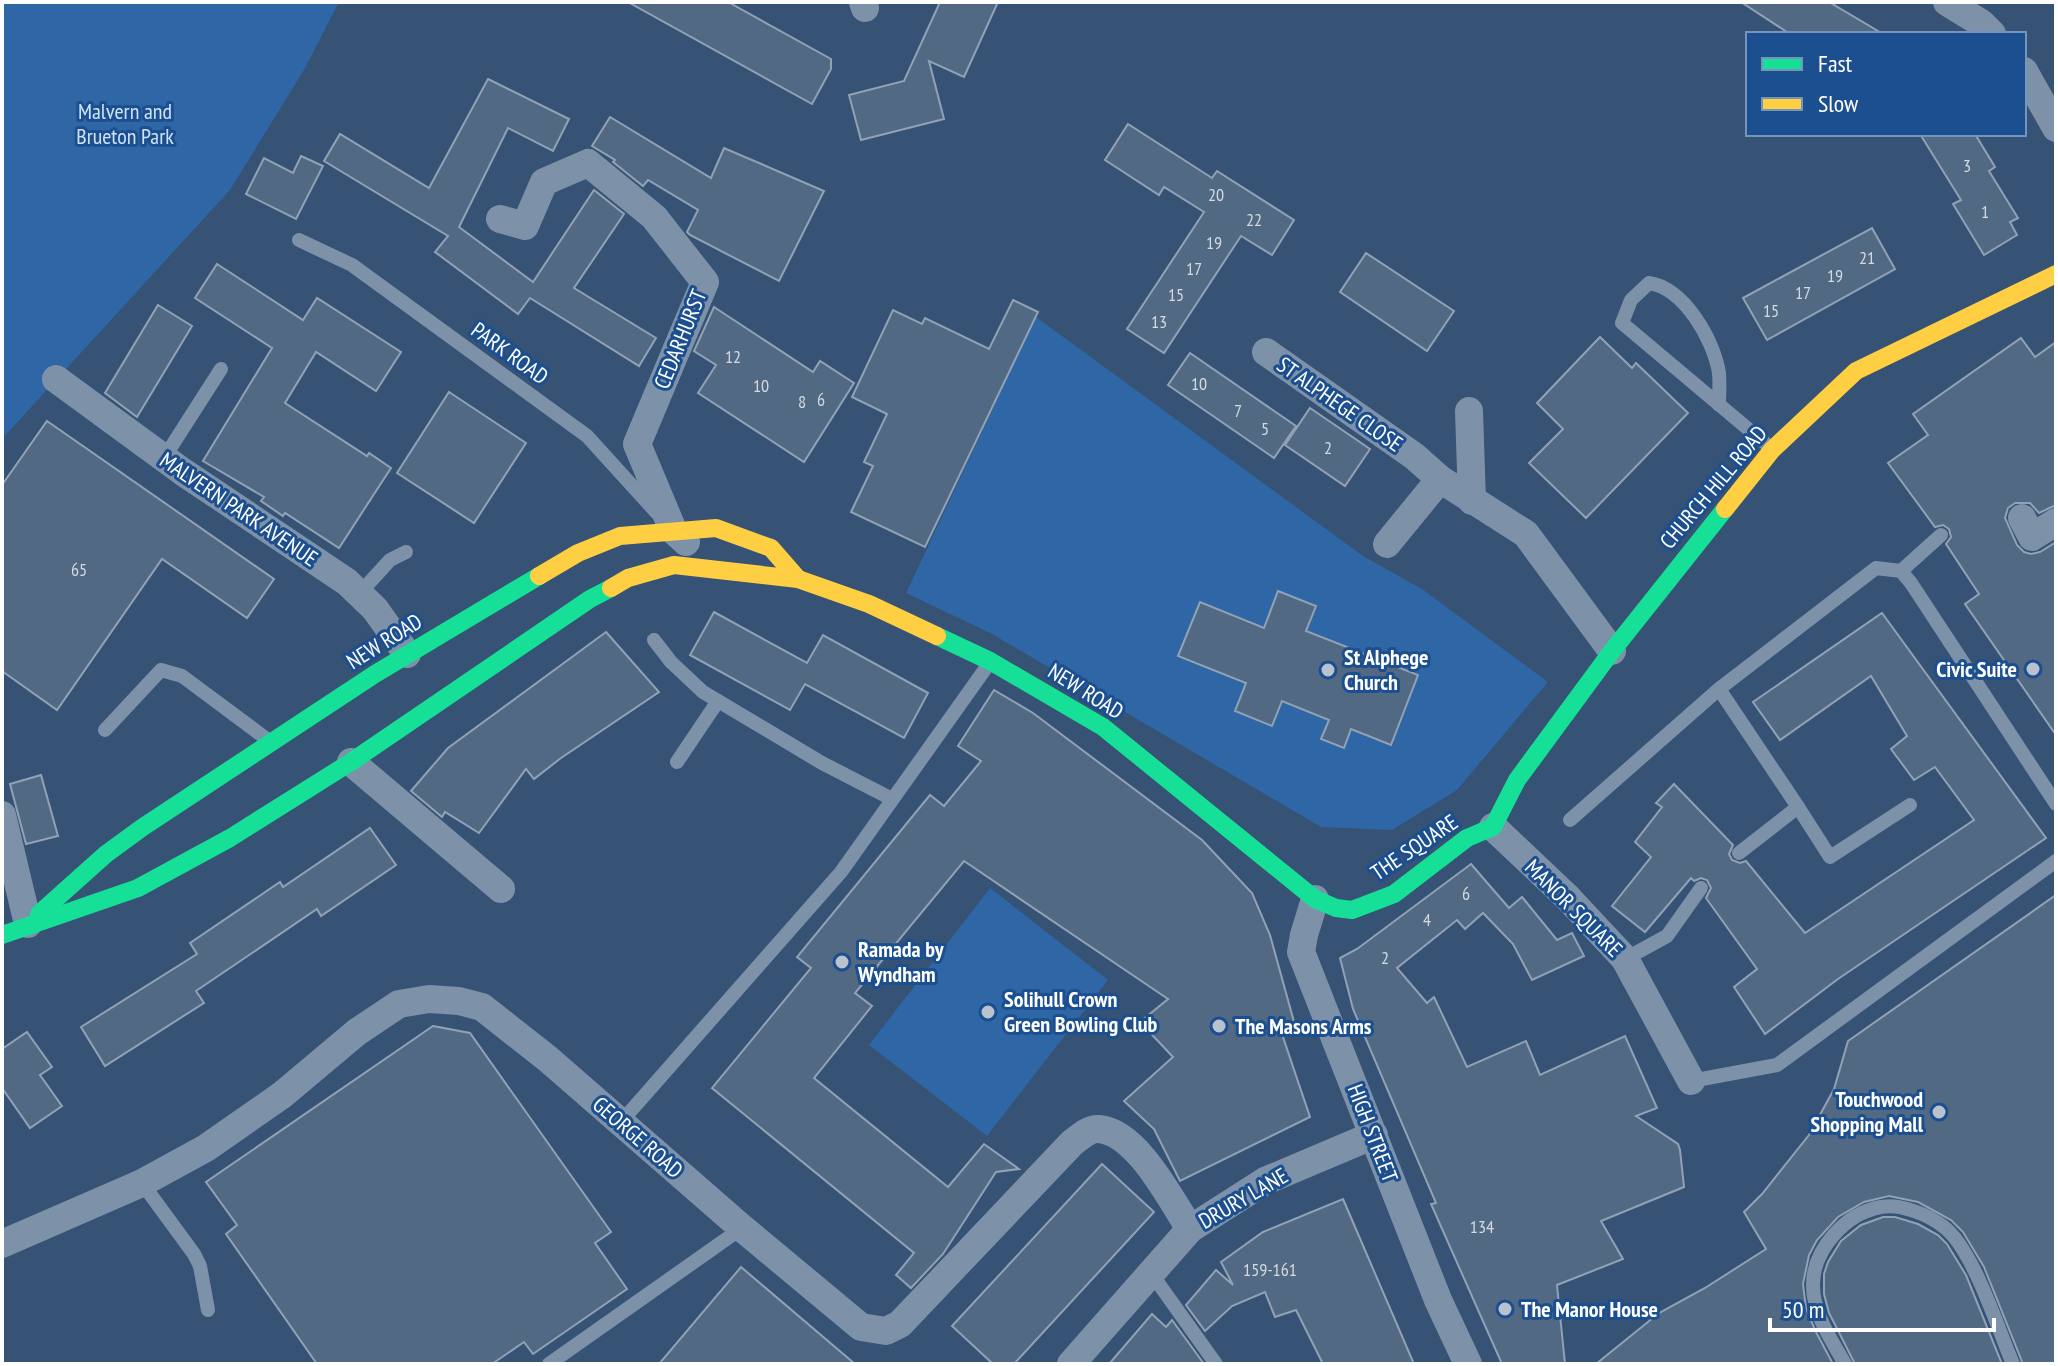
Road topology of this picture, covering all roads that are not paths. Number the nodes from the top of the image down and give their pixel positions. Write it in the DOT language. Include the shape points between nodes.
graph roads {
  1 [pos="1947,2"];
  2 [pos="1987,20"];
  3 [pos="2026,75"];
  4 [pos="2056,128"];
  5 [pos="500,219"];
  6 [pos="299,240"];
  7 [pos="2056,274"];
  8 [pos="1266,352"];
  9 [pos="221,369"];
  10 [pos="56,379"];
  11 [pos="1719,405"];
  12 [pos="1469,411"];
  13 [pos="1772,450"];
  14 [pos="164,458"];
  15 [pos="1440,479"];
  16 [pos="1472,501"];
  17 [pos="2022,518"];
  18 [pos="2056,522"];
  19 [pos="673,530"];
  20 [pos="1941,535"];
  21 [pos="1387,544"];
  22 [pos="406,552"];
  23 [pos="722,570"];
  24 [pos="1901,571"];
  25 [pos="798,579"];
  26 [pos="359,594"];
  27 [pos="654,640"];
  28 [pos="1612,651"];
  29 [pos="407,654"];
  30 [pos="990,661"];
  31 [pos="1719,689"];
  32 [pos="718,701"];
  33 [pos="105,730"];
  34 [pos="272,742"];
  35 [pos="351,762"];
  36 [pos="677,762"];
  37 [pos="892,799"];
  38 [pos="2056,804"];
  39 [pos="1910,805"];
  40 [pos="1798,807"];
  41 [pos="2,815"];
  42 [pos="1570,820"];
  43 [pos="1493,827"];
  44 [pos="1739,853"];
  45 [pos="2056,861"];
  46 [pos="1701,888"];
  47 [pos="501,889"];
  48 [pos="1315,899"];
  49 [pos="28,924"];
  50 [pos="2,935"];
  51 [pos="1625,959"];
  52 [pos="1691,1081"];
  53 [pos="621,1122"];
  54 [pos="1374,1135"];
  55 [pos="142,1183"];
  56 [pos="742,1228"];
  57 [pos="1190,1229"];
  58 [pos="2,1244"];
  59 [pos="1151,1273"];
  60 [pos="208,1310"];
  61 [pos="549,1364"];
  62 [pos="1071,1364"];
  63 [pos="1216,1364"];
  64 [pos="1468,1364"];
  65 [pos="1845,1364"];
  66 [pos="2013,1364"];
  1 -- 2 [label="street"];
  3 -- 4 [label="street"];
  5 -- 19 [label="street, CEDARHURST" via="525,226 544,182 588,163 654,217 705,282 637,444"];
  6 -- 19 [label="lane, PARK ROAD" via="352,265 587,436"];
  7 -- 13 [label="street, CHURCH HILL ROAD" via="1856,371"];
  8 -- 15 [label="street, ST ALPHEGE CLOSE"];
  9 -- 14 [label="lane"];
  10 -- 14 [label="street, MALVERN PARK AVENUE"];
  11 -- 11 [label="lane" via="1622,323 1631,300 1649,283 1663,285 1686,303 1710,345 1719,373"];
  11 -- 13 [label="lane"];
  12 -- 16 [label="street"];
  13 -- 28 [label="street, CHURCH HILL ROAD"];
  14 -- 26 [label="street, MALVERN PARK AVENUE"];
  15 -- 16 [label="street, ST ALPHEGE CLOSE"];
  15 -- 21 [label="street"];
  16 -- 28 [label="street, ST ALPHEGE CLOSE" via="1526,534"];
  17 -- 18 [label="street" via="2032,537"];
  19 -- 23 [label="street"];
  19 -- 25 [label="street, NEW ROAD" via="716,528 771,548"];
  19 -- 29 [label="street, NEW ROAD" via="620,536 578,553"];
  20 -- 24 [label="lane"];
  22 -- 26 [label="lane" via="390,560"];
  23 -- 25 [label="street, NEW ROAD"];
  23 -- 35 [label="street, NEW ROAD" via="674,565 628,578 408,713"];
  24 -- 31 [label="lane" via="1876,568"];
  24 -- 38 [label="lane"];
  25 -- 30 [label="street, NEW ROAD" via="869,604"];
  26 -- 29 [label="street, MALVERN PARK AVENUE"];
  27 -- 32 [label="lane" via="671,662"];
  28 -- 43 [label="street, CHURCH HILL ROAD" via="1517,780"];
  29 -- 34 [label="street, NEW ROAD" via="380,680"];
  30 -- 37 [label="lane"];
  30 -- 48 [label="street, NEW ROAD" via="1103,727"];
  31 -- 40 [label="lane"];
  31 -- 42 [label="lane"];
  32 -- 36 [label="lane"];
  32 -- 37 [label="lane"];
  33 -- 34 [label="lane" via="161,670 182,676"];
  34 -- 49 [label="street, NEW ROAD" via="147,832 106,854"];
  35 -- 47 [label="street"];
  35 -- 49 [label="street, NEW ROAD" via="230,838 168,864 138,888"];
  37 -- 53 [label="lane" via="841,872"];
  39 -- 40 [label="lane" via="1830,857"];
  40 -- 44 [label="lane"];
  41 -- 49 [label="street"];
  43 -- 48 [label="street, THE SQUARE" via="1467,838 1394,894 1352,910"];
  43 -- 51 [label="street, MANOR SQUARE"];
  45 -- 52 [label="lane" via="1777,1065"];
  46 -- 51 [label="lane" via="1667,936"];
  48 -- 54 [label="street, HIGH STREET" via="1301,952"];
  49 -- 50 [label="street, NEW ROAD"];
  51 -- 52 [label="street, MANOR SQUARE"];
  53 -- 55 [label="street, GEORGE ROAD" via="482,1007 429,999 399,1004 206,1148"];
  53 -- 56 [label="street, GEORGE ROAD"];
  54 -- 57 [label="street, DRURY LANE" via="1265,1181"];
  54 -- 64 [label="street, HIGH STREET"];
  55 -- 58 [label="street, GEORGE ROAD"];
  55 -- 60 [label="lane" via="194,1254"];
  56 -- 57 [label="street, GEORGE ROAD" via="861,1327 886,1331 908,1316 1090,1130 1120,1136 1149,1165"];
  56 -- 61 [label="lane"];
  57 -- 59 [label="street, DRURY LANE"];
  59 -- 62 [label="street, DRURY LANE"];
  59 -- 63 [label="lane"];
  65 -- 66 [label="lane" via="1819,1318 1813,1284 1821,1250 1853,1217 1881,1206 1904,1208 1943,1226 1952,1236 1969,1260"];
}
